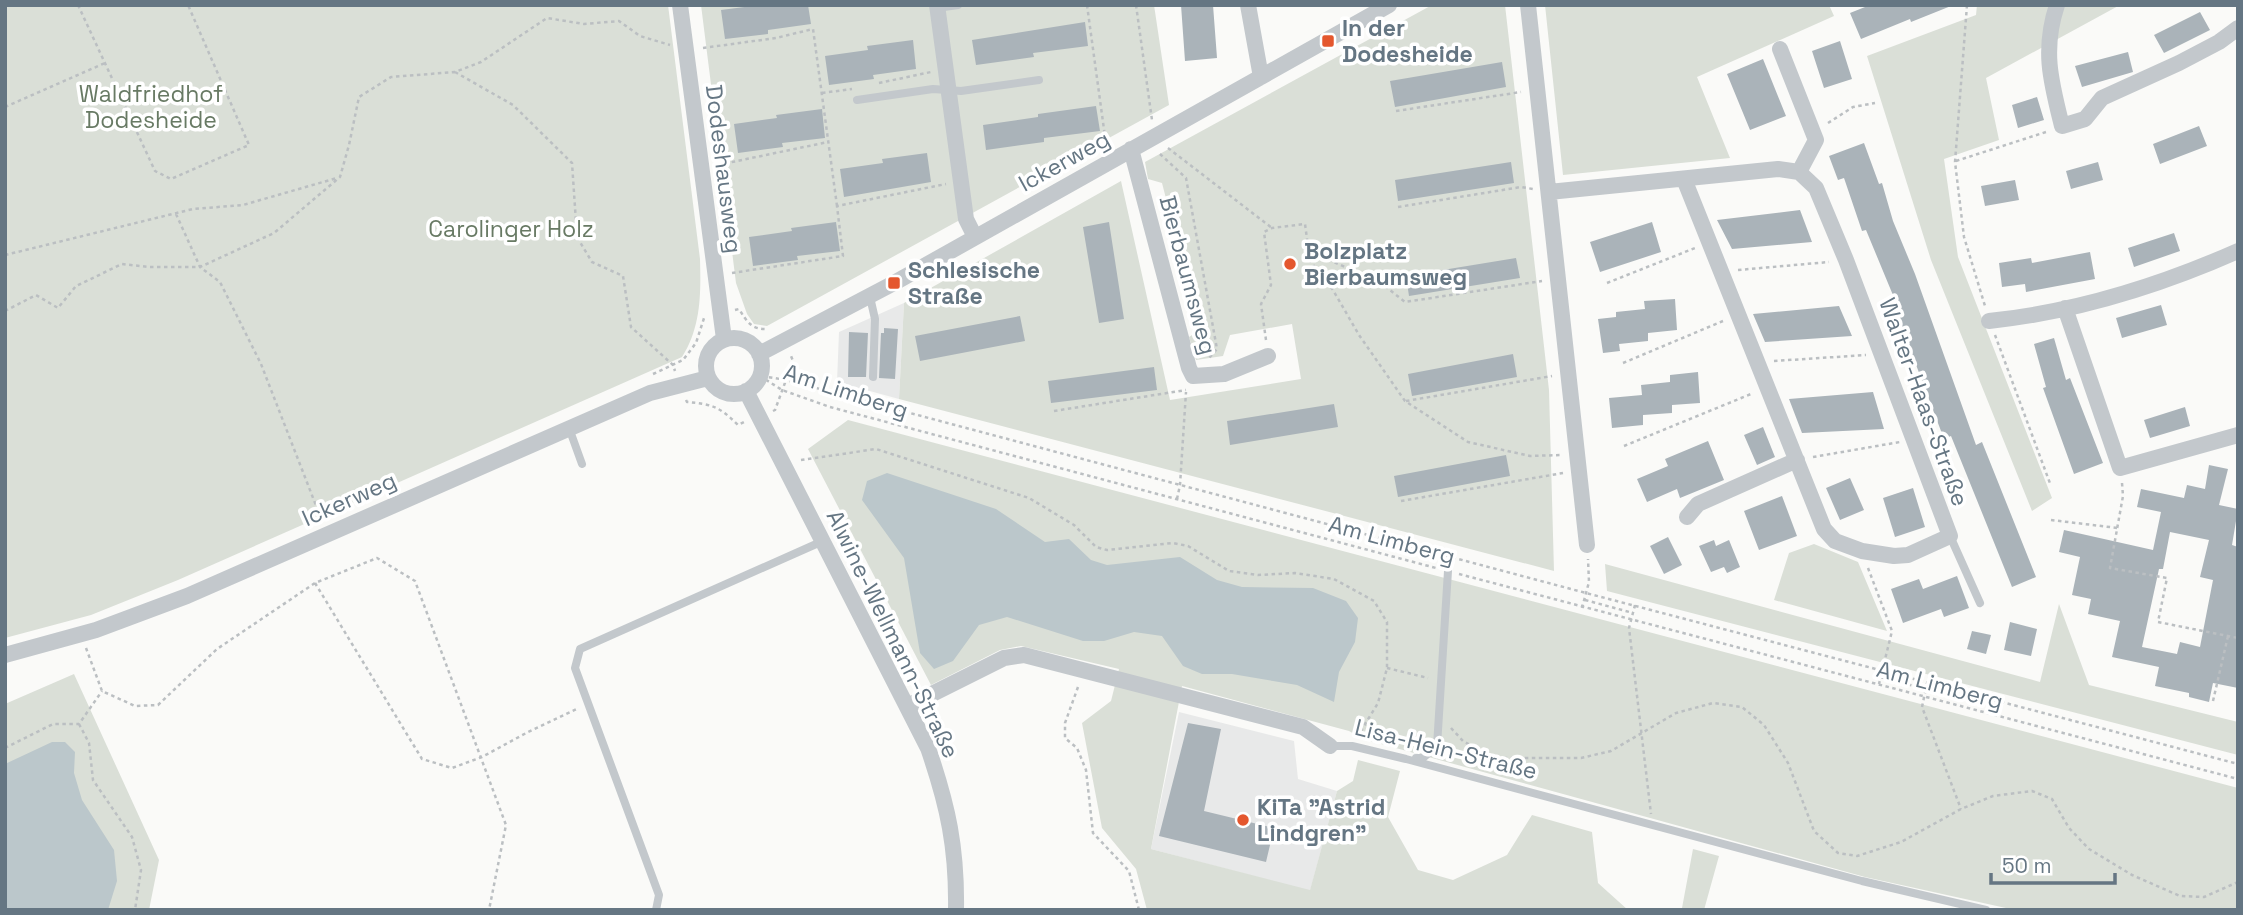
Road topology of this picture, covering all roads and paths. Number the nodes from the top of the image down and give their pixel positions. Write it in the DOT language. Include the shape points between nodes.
graph roads {
  1 [pos="78,5"];
  2 [pos="188,5"];
  3 [pos="680,5"];
  4 [pos="958,5"];
  5 [pos="1087,5"];
  6 [pos="1136,5"];
  7 [pos="1248,5"];
  8 [pos="1389,5"];
  9 [pos="1528,5"];
  10 [pos="1967,5"];
  11 [pos="2057,5"];
  12 [pos="937,6"];
  13 [pos="2238,28"];
  14 [pos="694,49"];
  15 [pos="1780,49"];
  16 [pos="105,63"];
  17 [pos="945,70"];
  18 [pos="454,72"];
  19 [pos="1261,77"];
  20 [pos="1039,80"];
  21 [pos="879,83"];
  22 [pos="853,88"];
  23 [pos="1537,89"];
  24 [pos="948,90"];
  25 [pos="822,93"];
  26 [pos="857,100"];
  27 [pos="1875,103"];
  28 [pos="5,107"];
  29 [pos="1396,110"];
  30 [pos="2062,126"];
  31 [pos="1812,131"];
  32 [pos="1154,136"];
  33 [pos="828,142"];
  34 [pos="1131,149"];
  35 [pos="1114,158"];
  36 [pos="1955,162"];
  37 [pos="716,165"];
  38 [pos="1799,173"];
  39 [pos="340,177"];
  40 [pos="1684,179"];
  41 [pos="960,181"];
  42 [pos="1549,192"];
  43 [pos="836,206"];
  44 [pos="1398,207"];
  45 [pos="176,214"];
  46 [pos="1272,228"];
  47 [pos="975,237"];
  48 [pos="1709,243"];
  49 [pos="1308,251"];
  50 [pos="2238,251"];
  51 [pos="5,255"];
  52 [pos="1846,260"];
  53 [pos="200,267"];
  54 [pos="1721,272"];
  55 [pos="730,273"];
  56 [pos="1558,278"];
  57 [pos="1607,282"];
  58 [pos="870,297"];
  59 [pos="2065,309"];
  60 [pos="5,311"];
  61 [pos="1738,315"];
  62 [pos="1989,321"];
  63 [pos="724,339"];
  64 [pos="760,354"];
  65 [pos="1883,354"];
  66 [pos="1268,356"];
  67 [pos="1623,363"];
  68 [pos="1758,363"];
  69 [pos="1569,373"];
  70 [pos="760,376"];
  71 [pos="873,377"];
  72 [pos="708,378"];
  73 [pos="681,385"];
  74 [pos="1768,388"];
  75 [pos="1186,390"];
  76 [pos="746,391"];
  77 [pos="1405,401"];
  78 [pos="775,410"];
  79 [pos="1054,411"];
  80 [pos="758,416"];
  81 [pos="569,428"];
  82 [pos="2238,435"];
  83 [pos="1913,440"];
  84 [pos="1624,446"];
  85 [pos="1797,460"];
  86 [pos="1579,462"];
  87 [pos="582,464"];
  88 [pos="785,467"];
  89 [pos="2120,468"];
  90 [pos="2051,486"];
  91 [pos="1401,501"];
  92 [pos="1686,517"];
  93 [pos="2051,520"];
  94 [pos="2118,528"];
  95 [pos="326,533"];
  96 [pos="1950,536"];
  97 [pos="822,541"];
  98 [pos="1587,545"];
  99 [pos="1862,551"];
  100 [pos="1448,571"];
  101 [pos="315,583"];
  102 [pos="1586,593"];
  103 [pos="1584,600"];
  104 [pos="1980,603"];
  105 [pos="1635,606"];
  106 [pos="1582,608"];
  107 [pos="1633,613"];
  108 [pos="1631,620"];
  109 [pos="81,634"];
  110 [pos="2228,636"];
  111 [pos="2238,638"];
  112 [pos="5,655"];
  113 [pos="1387,668"];
  114 [pos="1083,670"];
  115 [pos="1883,670"];
  116 [pos="1881,677"];
  117 [pos="1442,682"];
  118 [pos="1927,682"];
  119 [pos="1879,685"];
  120 [pos="1925,689"];
  121 [pos="102,691"];
  122 [pos="1923,696"];
  123 [pos="2213,701"];
  124 [pos="588,704"];
  125 [pos="908,706"];
  126 [pos="1440,714"];
  127 [pos="79,724"];
  128 [pos="1643,735"];
  129 [pos="1330,746"];
  130 [pos="1352,746"];
  131 [pos="5,748"];
  132 [pos="482,757"];
  133 [pos="1406,759"];
  134 [pos="2238,764"];
  135 [pos="2238,779"];
  136 [pos="1961,809"];
  137 [pos="1652,825"];
  138 [pos="2238,882"];
  139 [pos="135,910"];
  140 [pos="489,910"];
  141 [pos="656,910"];
  142 [pos="956,910"];
  143 [pos="1139,910"];
  144 [pos="1986,910"];
  1 -- 16 [label="path"];
  2 -- 16 [label="path" via="249,145 171,180 155,171"];
  3 -- 14 [label="street, Dodeshausweg"];
  4 -- 12 [label="lane"];
  5 -- 35 [label="path" via="1105,143"];
  6 -- 32 [label="path"];
  7 -- 19 [label="street"];
  8 -- 19 [label="street, Ickerweg"];
  9 -- 23 [label="street"];
  10 -- 36 [label="path"];
  11 -- 30 [label="street" via="2049,28 2048,69"];
  12 -- 17 [label="street"];
  13 -- 30 [label="street" via="2179,63 2102,98 2085,119"];
  14 -- 18 [label="path" via="640,36 619,21 584,24 547,18 481,62"];
  14 -- 25 [label="path" via="813,29"];
  14 -- 63 [label="street, Dodeshausweg"];
  15 -- 31 [label="street"];
  16 -- 28 [label="path"];
  17 -- 21 [label="path"];
  17 -- 24 [label="street"];
  18 -- 39 [label="path" via="391,77 359,97"];
  18 -- 73 [label="path" via="513,104 572,163 576,237 592,262 623,276 631,327 673,365"];
  19 -- 32 [label="street, Ickerweg"];
  20 -- 24 [label="lane"];
  22 -- 25 [label="path"];
  23 -- 29 [label="path"];
  23 -- 42 [label="street"];
  24 -- 26 [label="lane"];
  24 -- 41 [label="street"];
  25 -- 33 [label="path"];
  27 -- 31 [label="path" via="1853,107"];
  30 -- 36 [label="path"];
  31 -- 38 [label="street" via="1816,141"];
  32 -- 34 [label="street, Ickerweg"];
  32 -- 46 [label="path"];
  33 -- 37 [label="path"];
  33 -- 43 [label="path"];
  34 -- 35 [label="street, Ickerweg"];
  34 -- 66 [label="street, Bierbaumsweg" via="1193,376 1224,374"];
  35 -- 47 [label="street, Ickerweg"];
  36 -- 62 [label="path" via="1964,237"];
  38 -- 40 [label="street" via="1778,169"];
  38 -- 52 [label="street, Walter-Haas-Straße" via="1816,188"];
  39 -- 45 [label="path" via="243,205"];
  39 -- 53 [label="path" via="274,233"];
  40 -- 42 [label="street"];
  40 -- 48 [label="street, Walter-Haas-Straße"];
  41 -- 43 [label="path"];
  41 -- 47 [label="street" via="966,219"];
  42 -- 44 [label="path" via="1521,187"];
  42 -- 56 [label="street"];
  43 -- 55 [label="path" via="843,256"];
  45 -- 51 [label="path"];
  45 -- 53 [label="path"];
  46 -- 49 [label="path" via="1305,224"];
  46 -- 66 [label="path" via="1264,232 1271,285 1261,304"];
  47 -- 58 [label="street, Ickerweg"];
  48 -- 54 [label="street, Walter-Haas-Straße"];
  48 -- 57 [label="path"];
  49 -- 56 [label="path" via="1381,283 1405,302"];
  49 -- 77 [label="path" via="1310,261"];
  50 -- 59 [label="street" via="2130,292"];
  52 -- 54 [label="path"];
  52 -- 65 [label="street, Walter-Haas-Straße"];
  53 -- 60 [label="path" via="122,264 76,286 58,308 36,295"];
  53 -- 95 [label="path" via="220,282 261,365"];
  54 -- 61 [label="street, Walter-Haas-Straße"];
  56 -- 69 [label="street"];
  58 -- 64 [label="street, Ickerweg"];
  58 -- 71 [label="lane" via="876,319"];
  59 -- 62 [label="street"];
  59 -- 89 [label="street"];
  61 -- 67 [label="path"];
  61 -- 68 [label="street, Walter-Haas-Straße"];
  62 -- 90 [label="path"];
  63 -- 64 [label="street" via="742,338"];
  63 -- 72 [label="street" via="709,351"];
  64 -- 70 [label="street"];
  65 -- 68 [label="path"];
  65 -- 83 [label="street, Walter-Haas-Straße"];
  68 -- 74 [label="street, Walter-Haas-Straße"];
  69 -- 77 [label="path"];
  69 -- 86 [label="street"];
  70 -- 76 [label="street"];
  70 -- 100 [label="path, Am Limberg" via="782,390 830,407"];
  70 -- 102 [label="path, Am Limberg"];
  72 -- 73 [label="street, Ickerweg"];
  72 -- 76 [label="street" via="721,391"];
  73 -- 80 [label="path" via="687,402 722,410 738,425"];
  73 -- 81 [label="street, Ickerweg" via="650,393"];
  74 -- 84 [label="path"];
  74 -- 85 [label="street, Walter-Haas-Straße"];
  75 -- 79 [label="path"];
  76 -- 80 [label="street, Alwine-Wellmann-Straße"];
  77 -- 86 [label="path" via="1468,442"];
  78 -- 80 [label="path"];
  80 -- 88 [label="street, Alwine-Wellmann-Straße"];
  81 -- 87 [label="lane"];
  81 -- 95 [label="street, Ickerweg"];
  82 -- 89 [label="street"];
  83 -- 85 [label="path"];
  83 -- 96 [label="street, Walter-Haas-Straße"];
  85 -- 92 [label="street" via="1698,503"];
  85 -- 99 [label="street, Walter-Haas-Straße" via="1824,529 1835,541"];
  86 -- 91 [label="path"];
  86 -- 98 [label="street"];
  88 -- 97 [label="street, Alwine-Wellmann-Straße"];
  88 -- 113 [label="path" via="876,449 1029,498 1074,525 1096,547 1107,550 1173,543 1188,546 1228,571 1334,579 1374,601 1387,622"];
  89 -- 94 [label="path" via="2123,496"];
  93 -- 94 [label="path"];
  94 -- 110 [label="path" via="2110,568 2167,578 2158,622"];
  95 -- 109 [label="street, Ickerweg" via="187,596"];
  96 -- 99 [label="street, Walter-Haas-Straße" via="1908,555"];
  96 -- 104 [label="lane"];
  97 -- 124 [label="lane" via="580,649 575,668"];
  97 -- 125 [label="street, Alwine-Wellmann-Straße"];
  98 -- 102 [label="path"];
  99 -- 115 [label="path" via="1892,631"];
  100 -- 106 [label="path, Am Limberg"];
  100 -- 117 [label="lane"];
  101 -- 121 [label="path" via="217,649 158,705 135,706"];
  101 -- 132 [label="path" via="422,759 452,768"];
  101 -- 132 [label="path" via="376,558 415,581"];
  102 -- 103 [label="path"];
  102 -- 105 [label="path, Am Limberg"];
  103 -- 106 [label="path"];
  103 -- 107 [label="path"];
  105 -- 107 [label="path"];
  105 -- 115 [label="path, Am Limberg"];
  106 -- 108 [label="path, Am Limberg"];
  107 -- 108 [label="path"];
  108 -- 119 [label="path, Am Limberg"];
  108 -- 128 [label="path"];
  109 -- 112 [label="street, Ickerweg"];
  109 -- 121 [label="path"];
  110 -- 111 [label="path"];
  110 -- 123 [label="path"];
  113 -- 117 [label="path"];
  113 -- 130 [label="path" via="1378,703"];
  114 -- 125 [label="street, Lisa-Hein-Straße" via="1024,655 1004,658"];
  114 -- 129 [label="street, Lisa-Hein-Straße" via="1303,727"];
  114 -- 143 [label="path" via="1065,723 1065,738 1077,748 1086,770 1093,832 1129,871"];
  115 -- 116 [label="path"];
  115 -- 118 [label="path, Am Limberg"];
  116 -- 119 [label="path"];
  116 -- 120 [label="path"];
  117 -- 126 [label="lane"];
  118 -- 120 [label="path"];
  118 -- 134 [label="path, Am Limberg"];
  119 -- 122 [label="path, Am Limberg"];
  120 -- 122 [label="path"];
  121 -- 127 [label="path"];
  122 -- 135 [label="path, Am Limberg"];
  122 -- 136 [label="path" via="1922,707"];
  124 -- 132 [label="path"];
  124 -- 141 [label="lane" via="659,895"];
  125 -- 142 [label="street, Alwine-Wellmann-Straße" via="944,797 955,850"];
  126 -- 128 [label="path" via="1463,741 1493,758 1581,758 1611,751"];
  126 -- 133 [label="lane" via="1437,746 1423,758"];
  127 -- 131 [label="path" via="53,724"];
  127 -- 139 [label="path" via="89,743 93,780 132,837 141,870"];
  128 -- 136 [label="path" via="1676,713 1713,703 1742,708 1764,725 1788,763 1814,831 1838,853 1857,856 1901,842"];
  128 -- 137 [label="path"];
  129 -- 130 [label="lane, Lisa-Hein-Straße"];
  130 -- 133 [label="lane, Lisa-Hein-Straße"];
  132 -- 140 [label="path" via="506,824"];
  133 -- 137 [label="lane, Lisa-Hein-Straße"];
  136 -- 138 [label="path" via="1993,796 2032,791 2052,799 2069,828 2089,849 2132,875 2180,896 2204,897"];
  137 -- 144 [label="lane, Lisa-Hein-Straße"];
}
